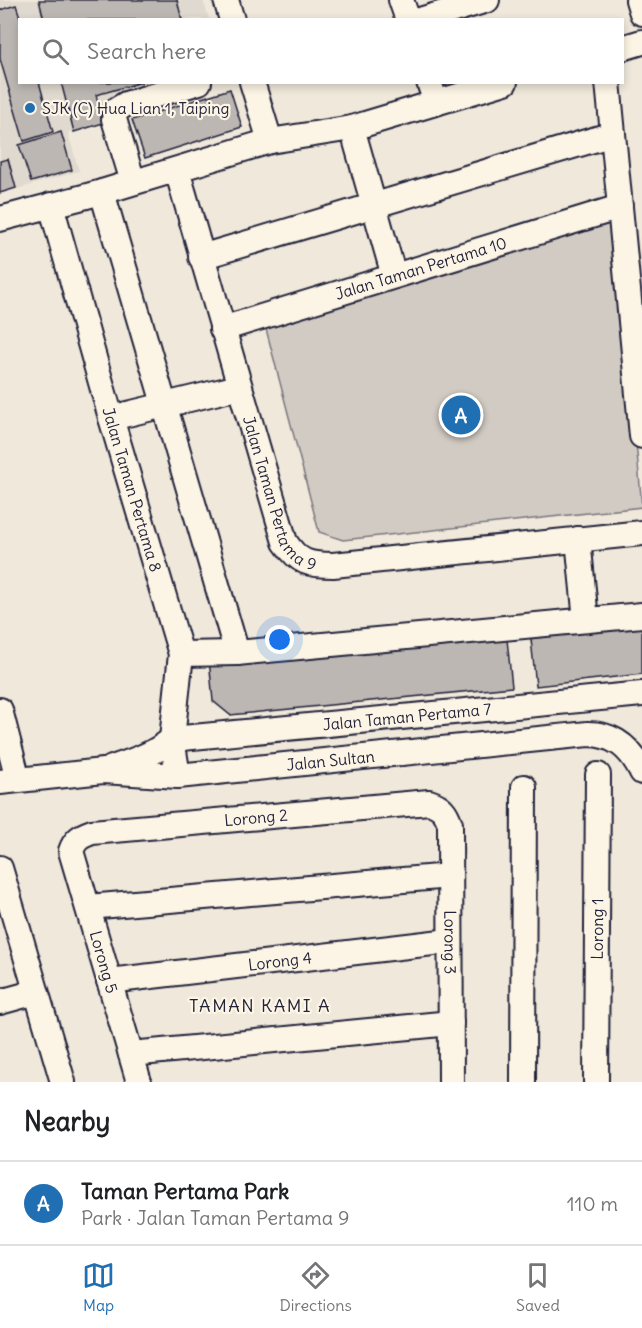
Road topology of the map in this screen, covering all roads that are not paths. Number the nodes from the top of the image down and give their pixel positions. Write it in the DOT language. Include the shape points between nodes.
graph roads {
  1 [pos="226,0"];
  2 [pos="401,0"];
  3 [pos="487,0"];
  4 [pos="638,0"];
  5 [pos="642,13"];
  6 [pos="231,18"];
  7 [pos="407,18"];
  8 [pos="427,18"];
  9 [pos="642,42"];
  10 [pos="624,47"];
  11 [pos="192,84"];
  12 [pos="253,84"];
  13 [pos="492,84"];
  14 [pos="608,84"];
  15 [pos="432,93"];
  16 [pos="352,128"];
  17 [pos="613,134"];
  18 [pos="270,141"];
  19 [pos="177,170"];
  20 [pos="133,182"];
  21 [pos="102,192"];
  22 [pos="373,204"];
  23 [pos="51,205"];
  24 [pos="620,207"];
  25 [pos="0,219"];
  26 [pos="201,257"];
  27 [pos="394,276"];
  28 [pos="635,287"];
  29 [pos="222,329"];
  30 [pos="239,387"];
  31 [pos="165,405"];
  32 [pos="111,418"];
  33 [pos="642,436"];
  34 [pos="642,533"];
  35 [pos="578,539"];
  36 [pos="642,615"];
  37 [pos="586,620"];
  38 [pos="237,653"];
  39 [pos="181,654"];
  40 [pos="642,694"];
  41 [pos="0,710"];
  42 [pos="172,739"];
  43 [pos="631,741"];
  44 [pos="4,744"];
  45 [pos="103,771"];
  46 [pos="228,771"];
  47 [pos="642,772"];
  48 [pos="177,776"];
  49 [pos="598,776"];
  50 [pos="9,781"];
  51 [pos="524,787"];
  52 [pos="441,806"];
  53 [pos="74,842"];
  54 [pos="0,868"];
  55 [pos="450,876"];
  56 [pos="88,908"];
  57 [pos="450,941"];
  58 [pos="110,981"];
  59 [pos="36,992"];
  60 [pos="0,1002"];
  61 [pos="451,1023"];
  62 [pos="130,1054"];
  63 [pos="63,1082"];
  64 [pos="139,1082"];
  65 [pos="451,1082"];
  66 [pos="524,1082"];
  67 [pos="596,1082"];
  1 -- 6 [label="street"];
  2 -- 7 [label="street"];
  3 -- 8 [label="street"];
  4 -- 5 [label="street"];
  9 -- 10 [label="street"];
  11 -- 20 [label="street" via="116,110 114,119"];
  12 -- 18 [label="street"];
  13 -- 15 [label="street"];
  14 -- 17 [label="street"];
  15 -- 16 [label="street"];
  16 -- 18 [label="street"];
  16 -- 22 [label="street"];
  17 -- 22 [label="street"];
  17 -- 24 [label="street"];
  18 -- 19 [label="street"];
  19 -- 20 [label="street"];
  19 -- 26 [label="street, Jalan Taman Pertama 9"];
  20 -- 21 [label="street"];
  21 -- 23 [label="street"];
  21 -- 31 [label="street"];
  22 -- 26 [label="street"];
  22 -- 27 [label="street"];
  23 -- 25 [label="street"];
  23 -- 32 [label="street, Jalan Taman Pertama 8"];
  24 -- 27 [label="street, Jalan Taman Pertama 10"];
  24 -- 28 [label="street"];
  26 -- 29 [label="street, Jalan Taman Pertama 9"];
  27 -- 29 [label="street, Jalan Taman Pertama 10"];
  28 -- 33 [label="street"];
  29 -- 30 [label="street, Jalan Taman Pertama 9"];
  30 -- 31 [label="street"];
  30 -- 35 [label="street, Jalan Taman Pertama 9" via="285,542 304,562 333,565"];
  31 -- 32 [label="street"];
  31 -- 38 [label="street"];
  32 -- 39 [label="street, Jalan Taman Pertama 8"];
  34 -- 35 [label="street, Jalan Taman Pertama 9"];
  35 -- 37 [label="street"];
  36 -- 37 [label="street"];
  37 -- 38 [label="street"];
  38 -- 39 [label="street"];
  39 -- 42 [label="street, Jalan Taman Pertama 8"];
  40 -- 42 [label="street, Jalan Taman Pertama 7"];
  41 -- 44 [label="street"];
  42 -- 45 [label="street" via="143,757"];
  42 -- 46 [label="street" via="200,761"];
  42 -- 48 [label="street, Jalan Taman Pertama 8"];
  43 -- 46 [label="street, Jalan Sultan" via="588,734"];
  43 -- 47 [label="street, Jalan Sultan" via="629,750"];
  44 -- 50 [label="street"];
  45 -- 48 [label="street, Jalan Sultan"];
  45 -- 50 [label="street, Jalan Sultan"];
  46 -- 48 [label="street, Jalan Sultan"];
  49 -- 67 [label="street, Lorong 1"];
  51 -- 66 [label="street"];
  52 -- 53 [label="street, Lorong 2" via="429,802 92,832"];
  52 -- 55 [label="street, Lorong 3" via="450,824"];
  53 -- 56 [label="street, Lorong 5" via="72,851"];
  54 -- 59 [label="street"];
  55 -- 56 [label="street"];
  55 -- 57 [label="street, Lorong 3"];
  56 -- 58 [label="street, Lorong 5"];
  57 -- 58 [label="street, Lorong 4"];
  57 -- 61 [label="street, Lorong 3"];
  58 -- 62 [label="street, Lorong 5"];
  59 -- 60 [label="street"];
  59 -- 63 [label="street"];
  61 -- 62 [label="street"];
  61 -- 65 [label="street, Lorong 3"];
  62 -- 64 [label="street, Lorong 5"];
}
